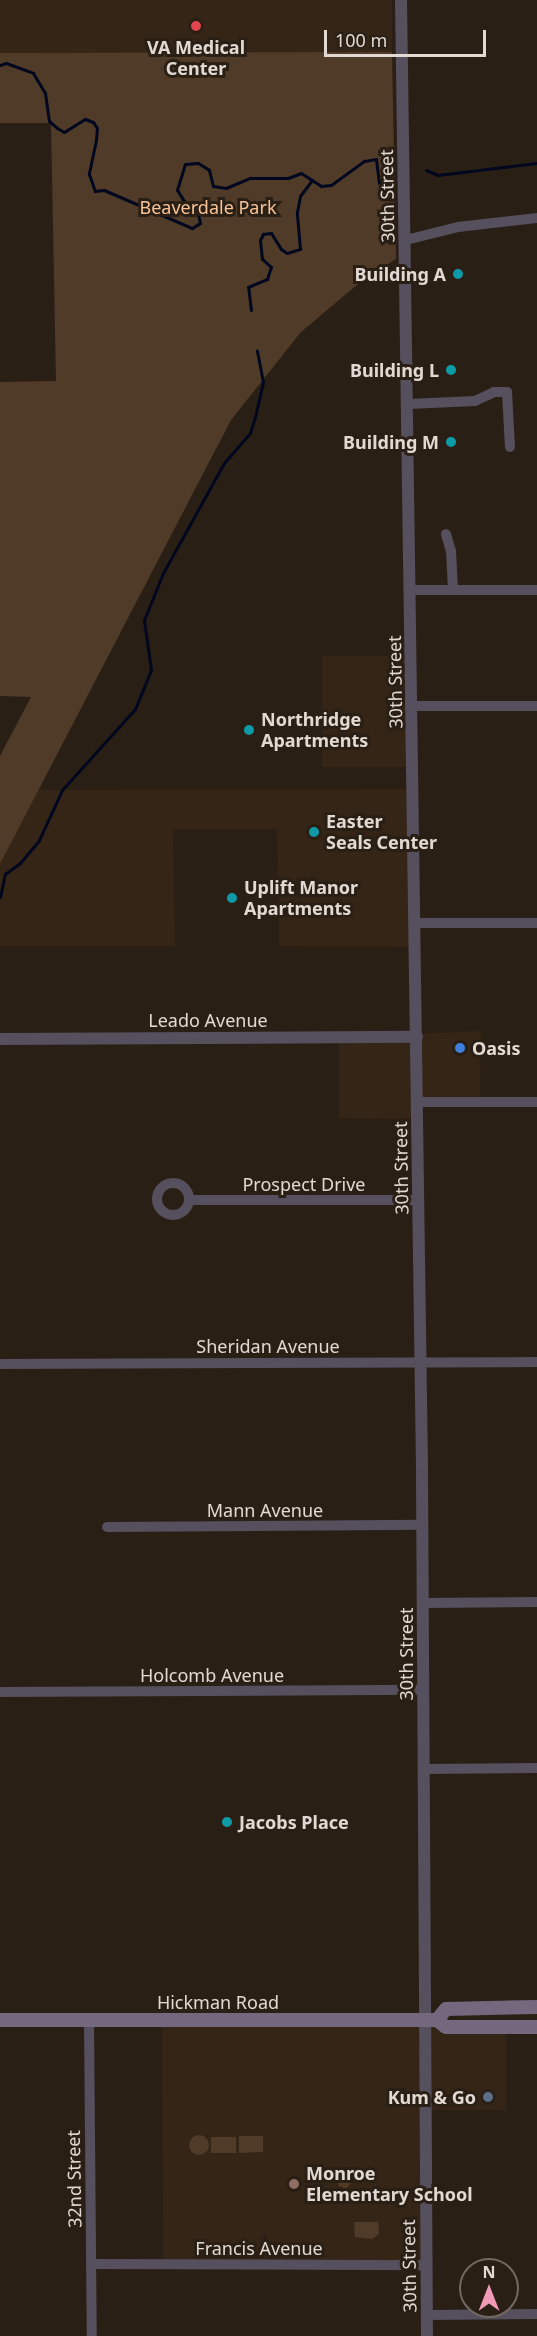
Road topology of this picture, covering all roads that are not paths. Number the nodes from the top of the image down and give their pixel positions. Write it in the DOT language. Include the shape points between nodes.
graph roads {
  1 [pos="401,0"];
  2 [pos="537,218"];
  3 [pos="406,240"];
  4 [pos="409,404"];
  5 [pos="510,447"];
  6 [pos="446,534"];
  7 [pos="412,590"];
  8 [pos="453,590"];
  9 [pos="537,590"];
  10 [pos="413,706"];
  11 [pos="537,706"];
  12 [pos="416,923"];
  13 [pos="537,923"];
  14 [pos="417,1037"];
  15 [pos="0,1039"];
  16 [pos="418,1102"];
  17 [pos="537,1102"];
  18 [pos="189,1200"];
  19 [pos="419,1200"];
  20 [pos="421,1362"];
  21 [pos="537,1362"];
  22 [pos="0,1364"];
  23 [pos="423,1525"];
  24 [pos="107,1527"];
  25 [pos="537,1602"];
  26 [pos="424,1603"];
  27 [pos="424,1690"];
  28 [pos="0,1692"];
  29 [pos="537,1768"];
  30 [pos="425,1769"];
  31 [pos="537,2007"];
  32 [pos="0,2020"];
  33 [pos="431,2020"];
  34 [pos="89,2021"];
  35 [pos="537,2027"];
  36 [pos="91,2264"];
  37 [pos="427,2265"];
  38 [pos="537,2314"];
  39 [pos="427,2315"];
  40 [pos="92,2336"];
  41 [pos="427,2336"];
  1 -- 3 [label="street, 30th Street"];
  2 -- 3 [label="street" via="458,227"];
  3 -- 4 [label="street, 30th Street"];
  4 -- 5 [label="street" via="475,401 494,392 507,392"];
  4 -- 7 [label="street, 30th Street"];
  6 -- 8 [label="street"];
  7 -- 8 [label="street"];
  7 -- 10 [label="street, 30th Street"];
  8 -- 9 [label="street"];
  10 -- 11 [label="street"];
  10 -- 12 [label="street, 30th Street"];
  12 -- 13 [label="street"];
  12 -- 14 [label="street, 30th Street"];
  14 -- 15 [label="street, Leado Avenue"];
  14 -- 16 [label="street, 30th Street"];
  16 -- 17 [label="street"];
  16 -- 19 [label="street, 30th Street"];
  18 -- 19 [label="street, Prospect Drive"];
  19 -- 20 [label="street, 30th Street"];
  20 -- 21 [label="street, Sheridan Avenue"];
  20 -- 22 [label="street, Sheridan Avenue"];
  20 -- 23 [label="street, 30th Street"];
  23 -- 24 [label="street, Mann Avenue"];
  23 -- 26 [label="street, 30th Street"];
  25 -- 26 [label="street"];
  26 -- 27 [label="street, 30th Street"];
  27 -- 28 [label="street, Holcomb Avenue"];
  27 -- 30 [label="street, 30th Street"];
  29 -- 30 [label="street"];
  30 -- 33 [label="street, 30th Street"];
  31 -- 33 [label="main road, Hickman Road" via="446,2009"];
  32 -- 34 [label="main road, Hickman Road"];
  33 -- 34 [label="main road, Hickman Road"];
  33 -- 35 [label="main road, Hickman Road" via="446,2027"];
  33 -- 37 [label="street, 30th Street"];
  34 -- 36 [label="street, 32nd Street"];
  36 -- 37 [label="street, Francis Avenue"];
  36 -- 40 [label="street, 32nd Street"];
  37 -- 39 [label="street, 30th Street"];
  38 -- 39 [label="street"];
  39 -- 41 [label="street, 30th Street"];
}
